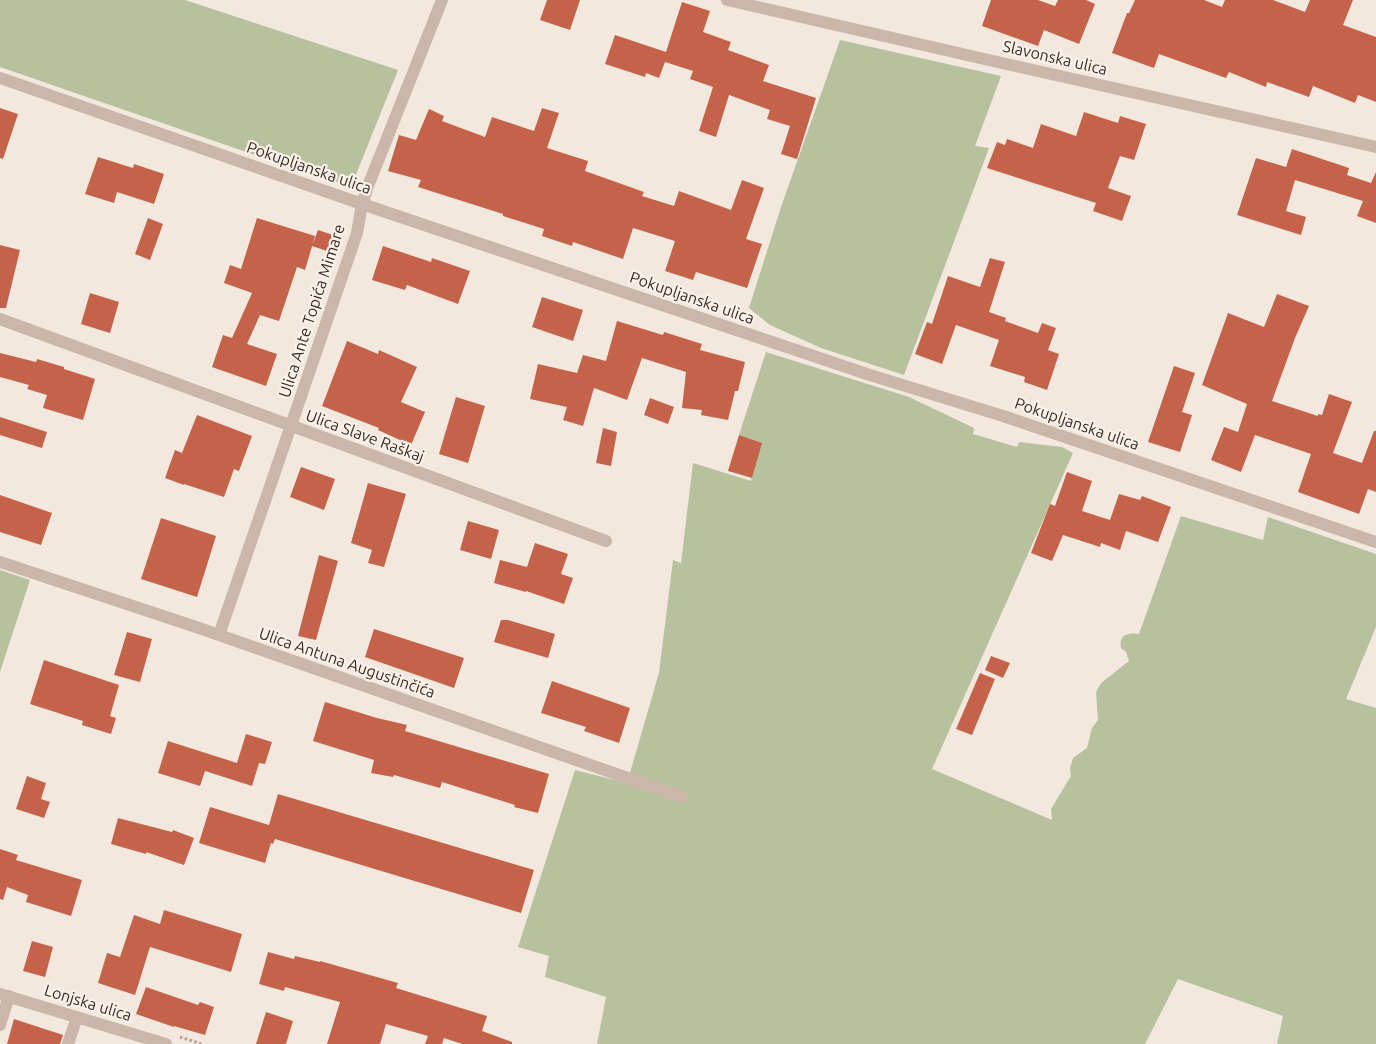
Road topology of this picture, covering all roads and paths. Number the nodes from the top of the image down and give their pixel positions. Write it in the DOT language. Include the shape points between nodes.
graph roads {
  1 [pos="442,0"];
  2 [pos="727,0"];
  3 [pos="0,78"];
  4 [pos="1376,147"];
  5 [pos="362,204"];
  6 [pos="0,319"];
  7 [pos="291,426"];
  8 [pos="606,541"];
  9 [pos="1376,542"];
  10 [pos="0,562"];
  11 [pos="219,635"];
  12 [pos="682,797"];
  13 [pos="4,995"];
  14 [pos="77,1016"];
  15 [pos="0,1025"];
  16 [pos="68,1044"];
  17 [pos="166,1044"];
  1 -- 5 [label="street, Ulica Ante Topića Mimare"];
  2 -- 4 [label="street, Slavonska ulica"];
  3 -- 5 [label="street, Pokupljanska ulica"];
  5 -- 7 [label="street, Ulica Ante Topića Mimare" via="357,233"];
  5 -- 9 [label="street, Pokupljanska ulica"];
  6 -- 7 [label="street, Ulica Slave Raškaj"];
  7 -- 8 [label="street, Ulica Slave Raškaj"];
  7 -- 11 [label="street, Ulica Ante Topića Mimare"];
  10 -- 11 [label="street, Ulica Antuna Augustinčića"];
  11 -- 12 [label="street, Ulica Antuna Augustinčića"];
  13 -- 14 [label="street, Lonjska ulica"];
  13 -- 15 [label="street"];
  14 -- 16 [label="street"];
  14 -- 17 [label="street, Lonjska ulica"];
}
